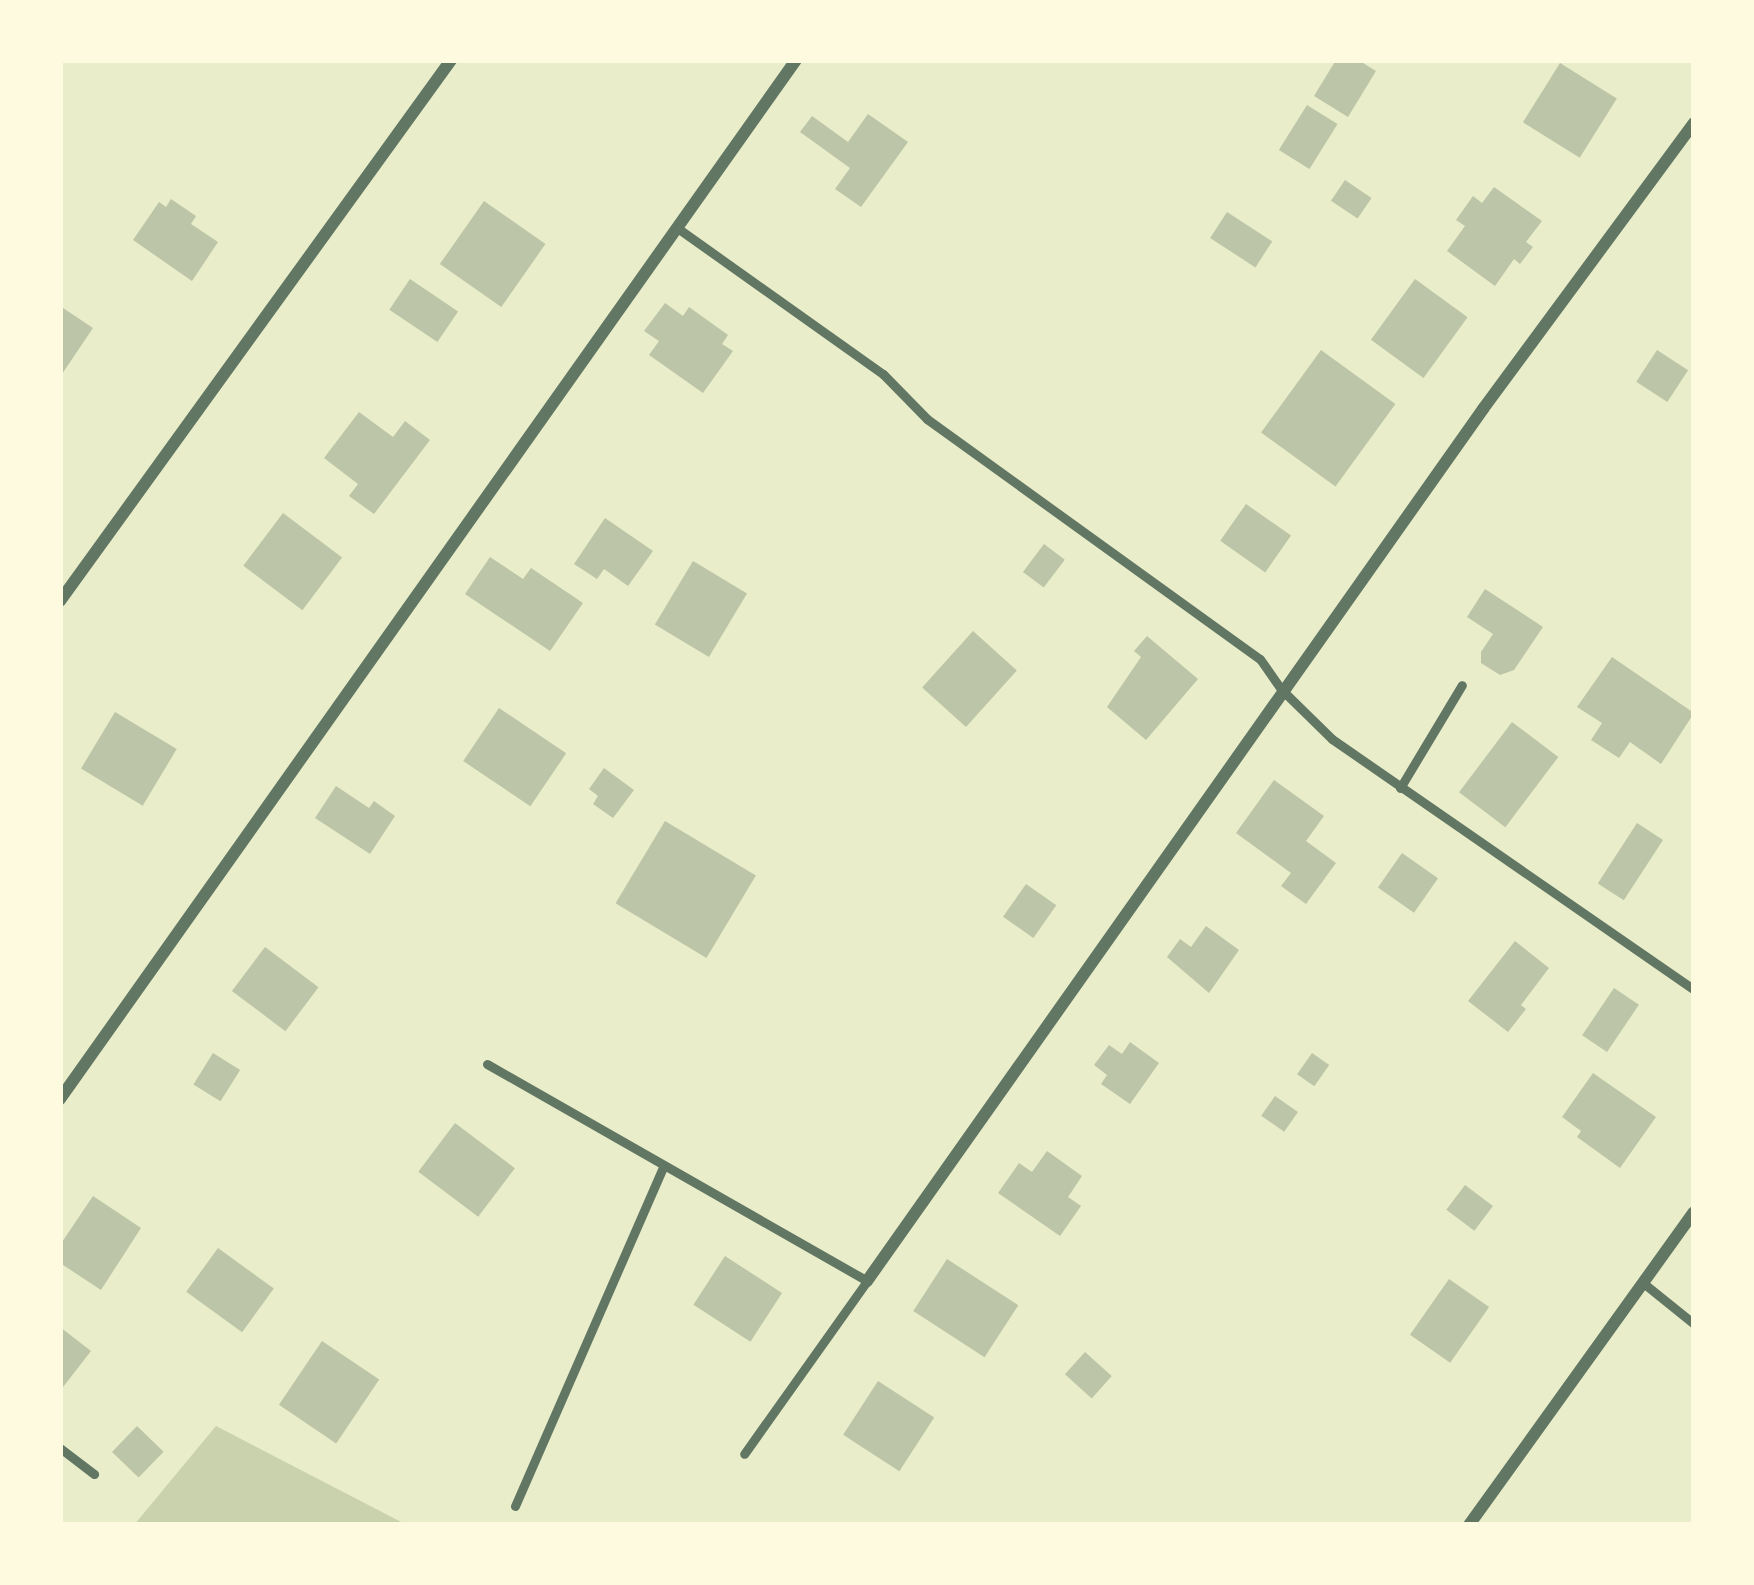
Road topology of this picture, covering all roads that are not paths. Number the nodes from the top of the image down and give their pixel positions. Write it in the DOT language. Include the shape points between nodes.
graph roads {
  1 [pos="451,60"];
  2 [pos="794,61"];
  3 [pos="1694,123"];
  4 [pos="676,227"];
  5 [pos="60,602"];
  6 [pos="1462,685"];
  7 [pos="1282,690"];
  8 [pos="1400,788"];
  9 [pos="1694,990"];
  10 [pos="487,1064"];
  11 [pos="60,1099"];
  12 [pos="663,1168"];
  13 [pos="1694,1212"];
  14 [pos="867,1281"];
  15 [pos="1642,1282"];
  16 [pos="1694,1324"];
  17 [pos="60,1448"];
  18 [pos="744,1454"];
  19 [pos="94,1474"];
  20 [pos="515,1506"];
  21 [pos="1469,1525"];
  1 -- 5 [label="street"];
  2 -- 4 [label="street"];
  3 -- 7 [label="street"];
  4 -- 7 [label="lane" via="1260,659"];
  4 -- 11 [label="street"];
  6 -- 8 [label="lane"];
  7 -- 8 [label="lane"];
  7 -- 14 [label="street"];
  8 -- 9 [label="lane"];
  10 -- 12 [label="lane"];
  12 -- 14 [label="lane"];
  12 -- 20 [label="lane"];
  13 -- 15 [label="street"];
  14 -- 18 [label="lane"];
  15 -- 16 [label="lane"];
  15 -- 21 [label="street"];
  17 -- 19 [label="lane"];
}
